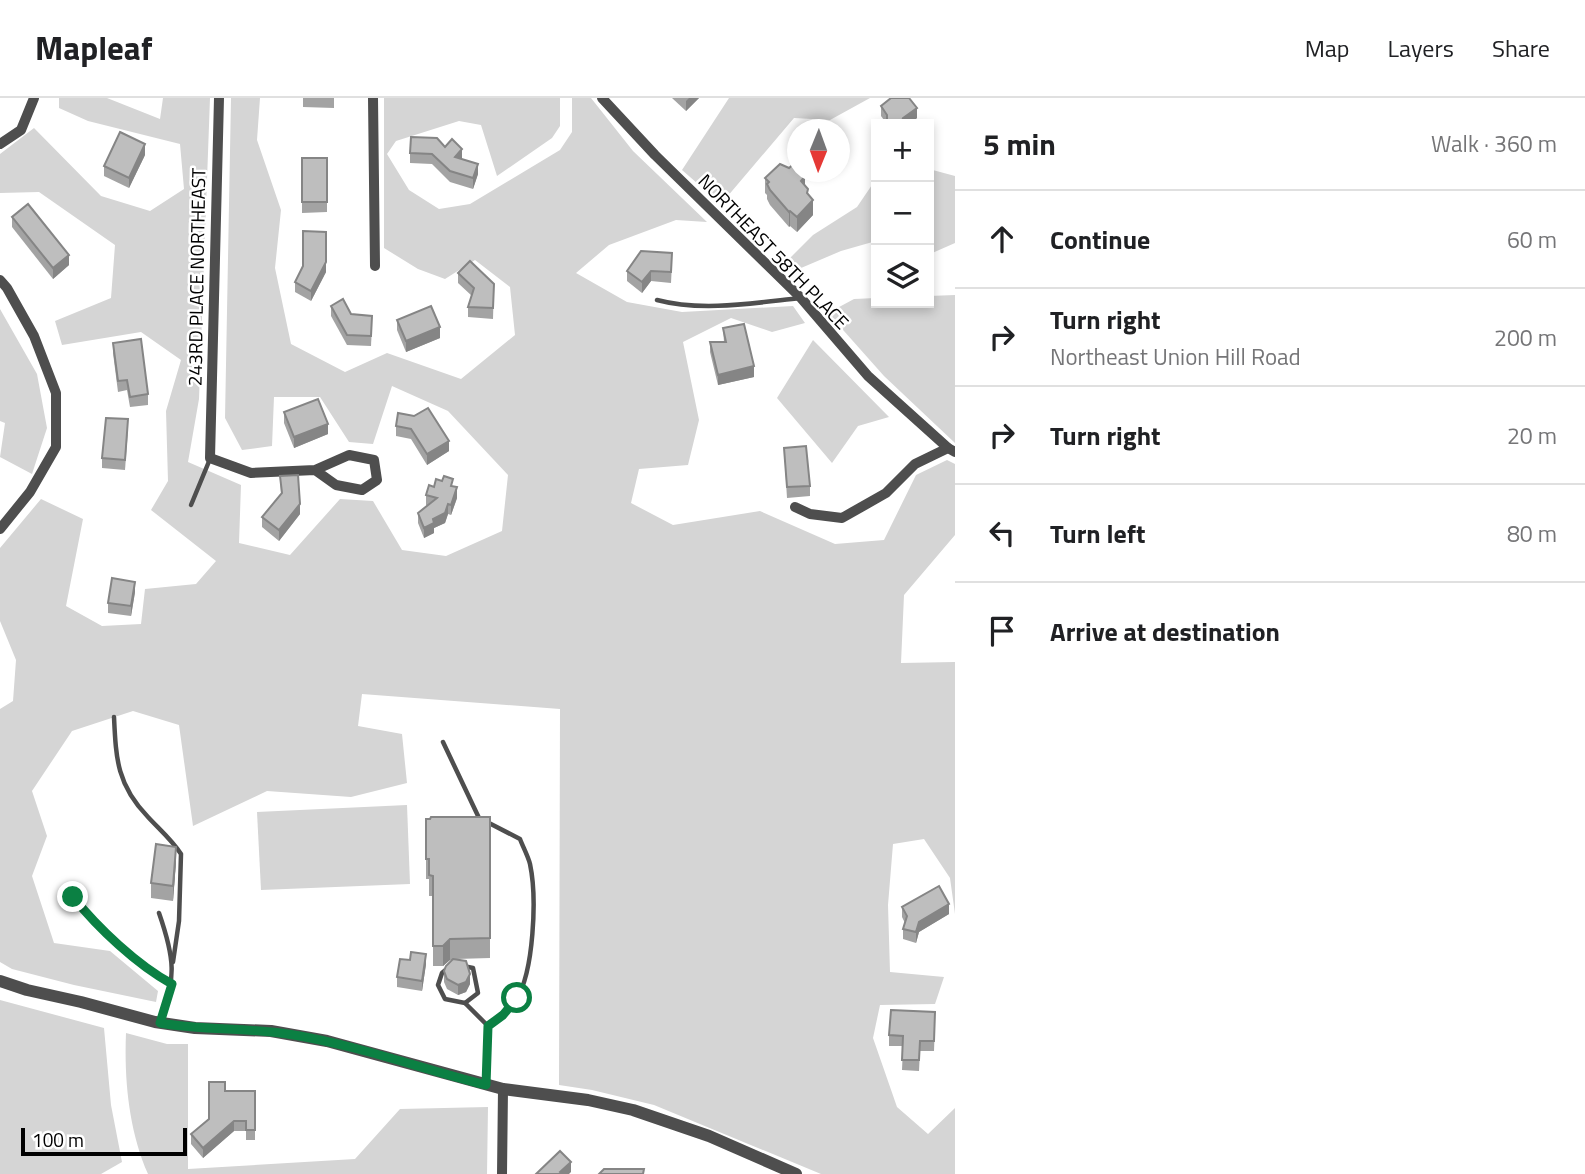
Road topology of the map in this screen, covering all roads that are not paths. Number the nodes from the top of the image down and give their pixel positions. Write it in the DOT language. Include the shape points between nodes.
graph roads {
  1 [pos="34,98"];
  2 [pos="219,98"];
  3 [pos="373,98"];
  4 [pos="602,98"];
  5 [pos="0,144"];
  6 [pos="375,266"];
  7 [pos="0,280"];
  8 [pos="801,298"];
  9 [pos="657,300"];
  10 [pos="951,450"];
  11 [pos="210,458"];
  12 [pos="315,470"];
  13 [pos="191,505"];
  14 [pos="795,507"];
  15 [pos="0,529"];
  16 [pos="114,716"];
  17 [pos="443,741"];
  18 [pos="73,897"];
  19 [pos="159,913"];
  20 [pos="173,962"];
  21 [pos="0,981"];
  22 [pos="172,984"];
  23 [pos="465,1003"];
  24 [pos="160,1023"];
  25 [pos="488,1026"];
  26 [pos="486,1085"];
  27 [pos="503,1089"];
  28 [pos="502,1174"];
  29 [pos="796,1174"];
  1 -- 5 [label="street" via="21,130"];
  2 -- 11 [label="street, 243RD PLACE NORTHEAST"];
  3 -- 6 [label="street"];
  4 -- 8 [label="street, NORTHEAST 58TH PLACE"];
  7 -- 15 [label="street" via="34,336 56,393 56,447 30,492"];
  8 -- 9 [label="lane" via="674,305"];
  8 -- 10 [label="street, NORTHEAST 58TH PLACE" via="868,376"];
  10 -- 14 [label="street" via="915,464 886,493 842,518"];
  11 -- 12 [label="street" via="251,473"];
  11 -- 13 [label="lane"];
  12 -- 12 [label="street" via="336,485 362,490 377,480 374,460 349,455"];
  16 -- 20 [label="lane" via="117,766 124,785 181,853"];
  17 -- 25 [label="lane" via="478,817 520,839 530,864 527,976 517,998"];
  18 -- 22 [label="lane" via="152,972"];
  19 -- 20 [label="lane"];
  20 -- 22 [label="lane"];
  21 -- 24 [label="street"];
  22 -- 24 [label="lane"];
  23 -- 23 [label="lane" via="445,999 438,985 452,964 473,968 478,993"];
  23 -- 25 [label="lane"];
  24 -- 26 [label="street" via="271,1031 327,1041"];
  25 -- 26 [label="lane"];
  26 -- 27 [label="street"];
  27 -- 28 [label="street"];
  27 -- 29 [label="street" via="633,1110 709,1136"];
}
